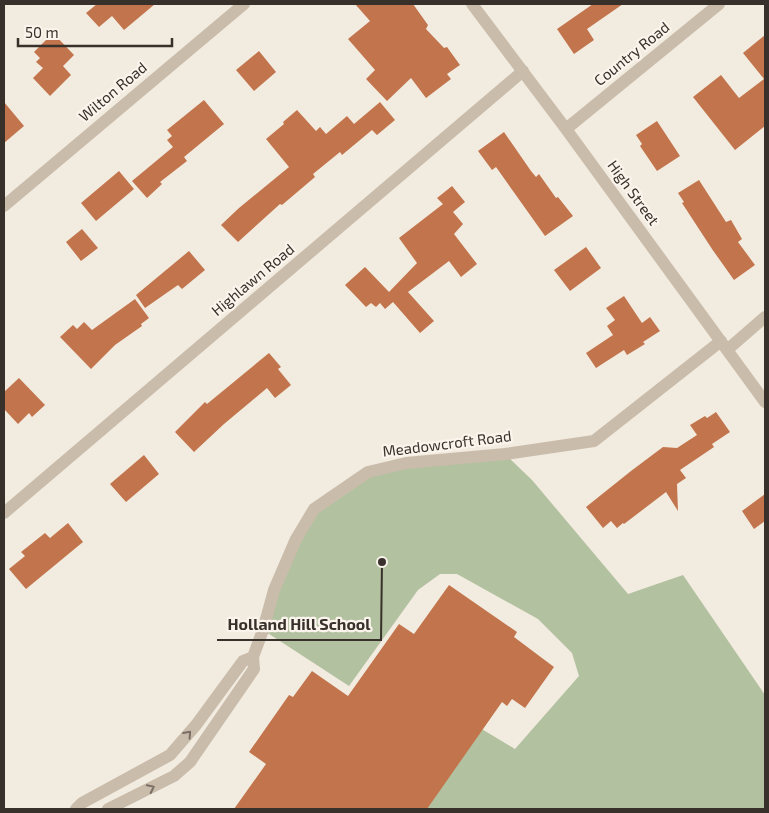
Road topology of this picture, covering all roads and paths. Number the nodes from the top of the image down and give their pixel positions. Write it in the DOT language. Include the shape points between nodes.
graph roads {
  1 [pos="244,4"];
  2 [pos="472,4"];
  3 [pos="720,4"];
  4 [pos="523,72"];
  5 [pos="566,129"];
  6 [pos="4,206"];
  7 [pos="765,317"];
  8 [pos="724,345"];
  9 [pos="765,402"];
  10 [pos="4,513"];
  11 [pos="253,657"];
  12 [pos="76,809"];
  13 [pos="108,809"];
  1 -- 6 [label="street, Wilton Road"];
  2 -- 4 [label="street, High Street"];
  3 -- 5 [label="street, Country Road"];
  4 -- 5 [label="street, High Street"];
  4 -- 10 [label="street, Highlawn Road"];
  5 -- 8 [label="street, High Street"];
  7 -- 8 [label="street, Meadowcroft Road"];
  8 -- 9 [label="street, High Street"];
  8 -- 11 [label="street, Meadowcroft Road" via="594,442 406,463 368,472 314,509 296,539 274,590"];
  12 -- 11 [label="street, Meadowcroft Road, one-way" via="170,755 243,661"];
  13 -- 11 [label="street, Meadowcroft Road, one-way" via="184,769 254,669"];
}
